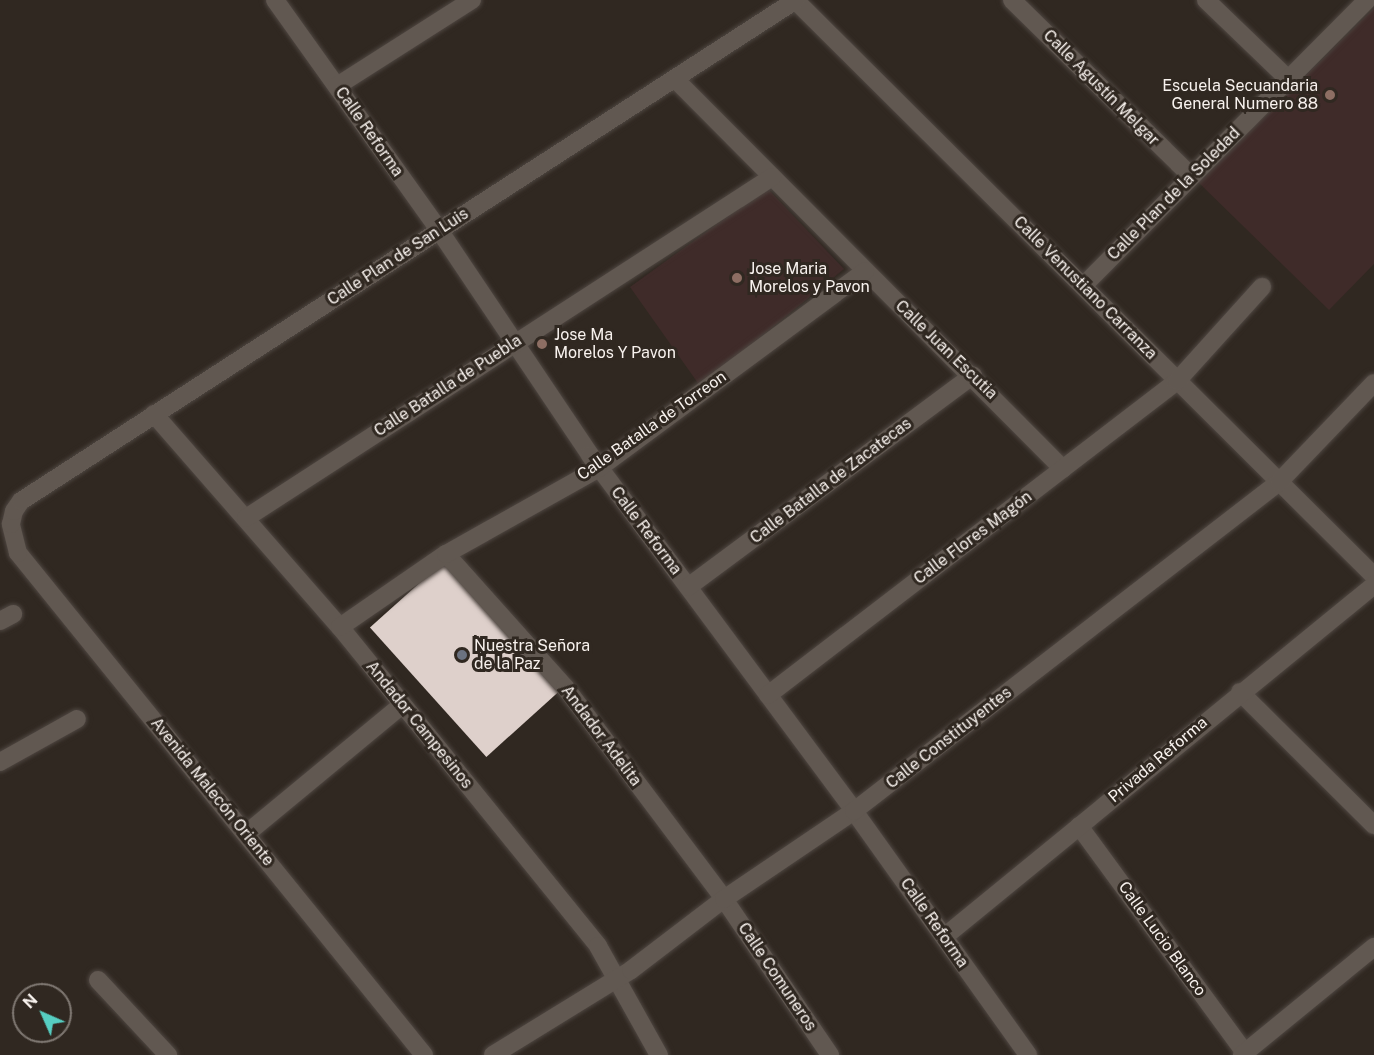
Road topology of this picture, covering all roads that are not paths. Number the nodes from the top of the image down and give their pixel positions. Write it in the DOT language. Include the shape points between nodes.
graph roads {
  1 [pos="275,0"];
  2 [pos="472,0"];
  3 [pos="796,0"];
  4 [pos="1012,0"];
  5 [pos="1206,0"];
  6 [pos="1367,0"];
  7 [pos="675,79"];
  8 [pos="1287,79"];
  9 [pos="337,87"];
  10 [pos="1191,176"];
  11 [pos="772,177"];
  12 [pos="439,230"];
  13 [pos="865,271"];
  14 [pos="1083,286"];
  15 [pos="1262,286"];
  16 [pos="514,342"];
  17 [pos="973,375"];
  18 [pos="1177,381"];
  19 [pos="1374,382"];
  20 [pos="154,414"];
  21 [pos="599,468"];
  22 [pos="1063,469"];
  23 [pos="1279,482"];
  24 [pos="246,518"];
  25 [pos="10,524"];
  26 [pos="446,554"];
  27 [pos="1374,576"];
  28 [pos="1374,585"];
  29 [pos="688,587"];
  30 [pos="340,627"];
  31 [pos="1240,692"];
  32 [pos="768,695"];
  33 [pos="402,705"];
  34 [pos="77,719"];
  35 [pos="0,762"];
  36 [pos="854,811"];
  37 [pos="1374,825"];
  38 [pos="1079,826"];
  39 [pos="246,834"];
  40 [pos="724,899"];
  41 [pos="944,937"];
  42 [pos="1374,947"];
  43 [pos="98,980"];
  44 [pos="616,981"];
  45 [pos="1244,1054"];
  46 [pos="168,1055"];
  47 [pos="424,1055"];
  48 [pos="494,1055"];
  49 [pos="659,1055"];
  50 [pos="830,1055"];
  51 [pos="1028,1055"];
  1 -- 9 [label="street, Calle Reforma"];
  2 -- 9 [label="street"];
  3 -- 7 [label="street, Calle Plan de San Luis"];
  3 -- 14 [label="street, Calle Venustiano Carranza"];
  4 -- 10 [label="street, Calle Agustín Melgar"];
  5 -- 8 [label="street"];
  6 -- 8 [label="street, Calle Plan de la Soledad"];
  7 -- 11 [label="street, Calle Juan Escutia"];
  7 -- 12 [label="street, Calle Plan de San Luis"];
  8 -- 10 [label="street, Calle Plan de la Soledad"];
  9 -- 12 [label="street, Calle Reforma"];
  10 -- 14 [label="street, Calle Plan de la Soledad"];
  11 -- 13 [label="street, Calle Juan Escutia"];
  11 -- 16 [label="street, Calle Batalla de Puebla"];
  12 -- 16 [label="street, Calle Reforma"];
  12 -- 20 [label="street, Calle Plan de San Luis"];
  13 -- 17 [label="street, Calle Juan Escutia"];
  13 -- 21 [label="street, Calle Batalla de Torreon"];
  14 -- 18 [label="street, Calle Venustiano Carranza"];
  15 -- 18 [label="street, Calle Flores Magón"];
  16 -- 21 [label="street, Calle Reforma"];
  16 -- 24 [label="street, Calle Batalla de Puebla"];
  17 -- 22 [label="street, Calle Juan Escutia"];
  17 -- 29 [label="street, Calle Batalla de Zacatecas"];
  18 -- 22 [label="street, Calle Flores Magón"];
  18 -- 23 [label="street, Calle Venustiano Carranza"];
  19 -- 23 [label="street, Calle Constituyentes"];
  20 -- 24 [label="street, Andador Campesinos"];
  20 -- 25 [label="street, Calle Plan de San Luis" via="21,501"];
  21 -- 26 [label="street, Calle Batalla de Torreon"];
  21 -- 29 [label="street, Calle Reforma"];
  22 -- 32 [label="street, Calle Flores Magón"];
  23 -- 27 [label="street, Calle Venustiano Carranza"];
  23 -- 36 [label="street, Calle Constituyentes"];
  24 -- 30 [label="street, Andador Campesinos"];
  25 -- 39 [label="street, Avenida Malecón Oriente" via="18,553"];
  26 -- 30 [label="street, Calle Batalla de Torreon"];
  26 -- 40 [label="street, Andador Adelita" via="565,687"];
  28 -- 31 [label="street, Privada Reforma"];
  29 -- 32 [label="street, Calle Reforma"];
  30 -- 33 [label="street, Andador Campesinos"];
  31 -- 37 [label="street"];
  31 -- 38 [label="street, Privada Reforma"];
  32 -- 36 [label="street, Calle Reforma"];
  33 -- 39 [label="street"];
  33 -- 44 [label="street, Andador Campesinos" via="598,946"];
  34 -- 35 [label="street"];
  36 -- 40 [label="street, Calle Constituyentes"];
  36 -- 41 [label="street, Calle Reforma"];
  38 -- 41 [label="street, Privada Reforma"];
  38 -- 45 [label="street, Calle Lucio Blanco"];
  39 -- 47 [label="street, Avenida Malecón Oriente"];
  40 -- 44 [label="street, Calle Constituyentes"];
  40 -- 50 [label="street, Calle Comuneros"];
  41 -- 51 [label="street, Calle Reforma"];
  42 -- 45 [label="street"];
  43 -- 46 [label="street"];
  44 -- 48 [label="street, Calle Constituyentes"];
  44 -- 49 [label="street, Andador Campesinos"];
}
